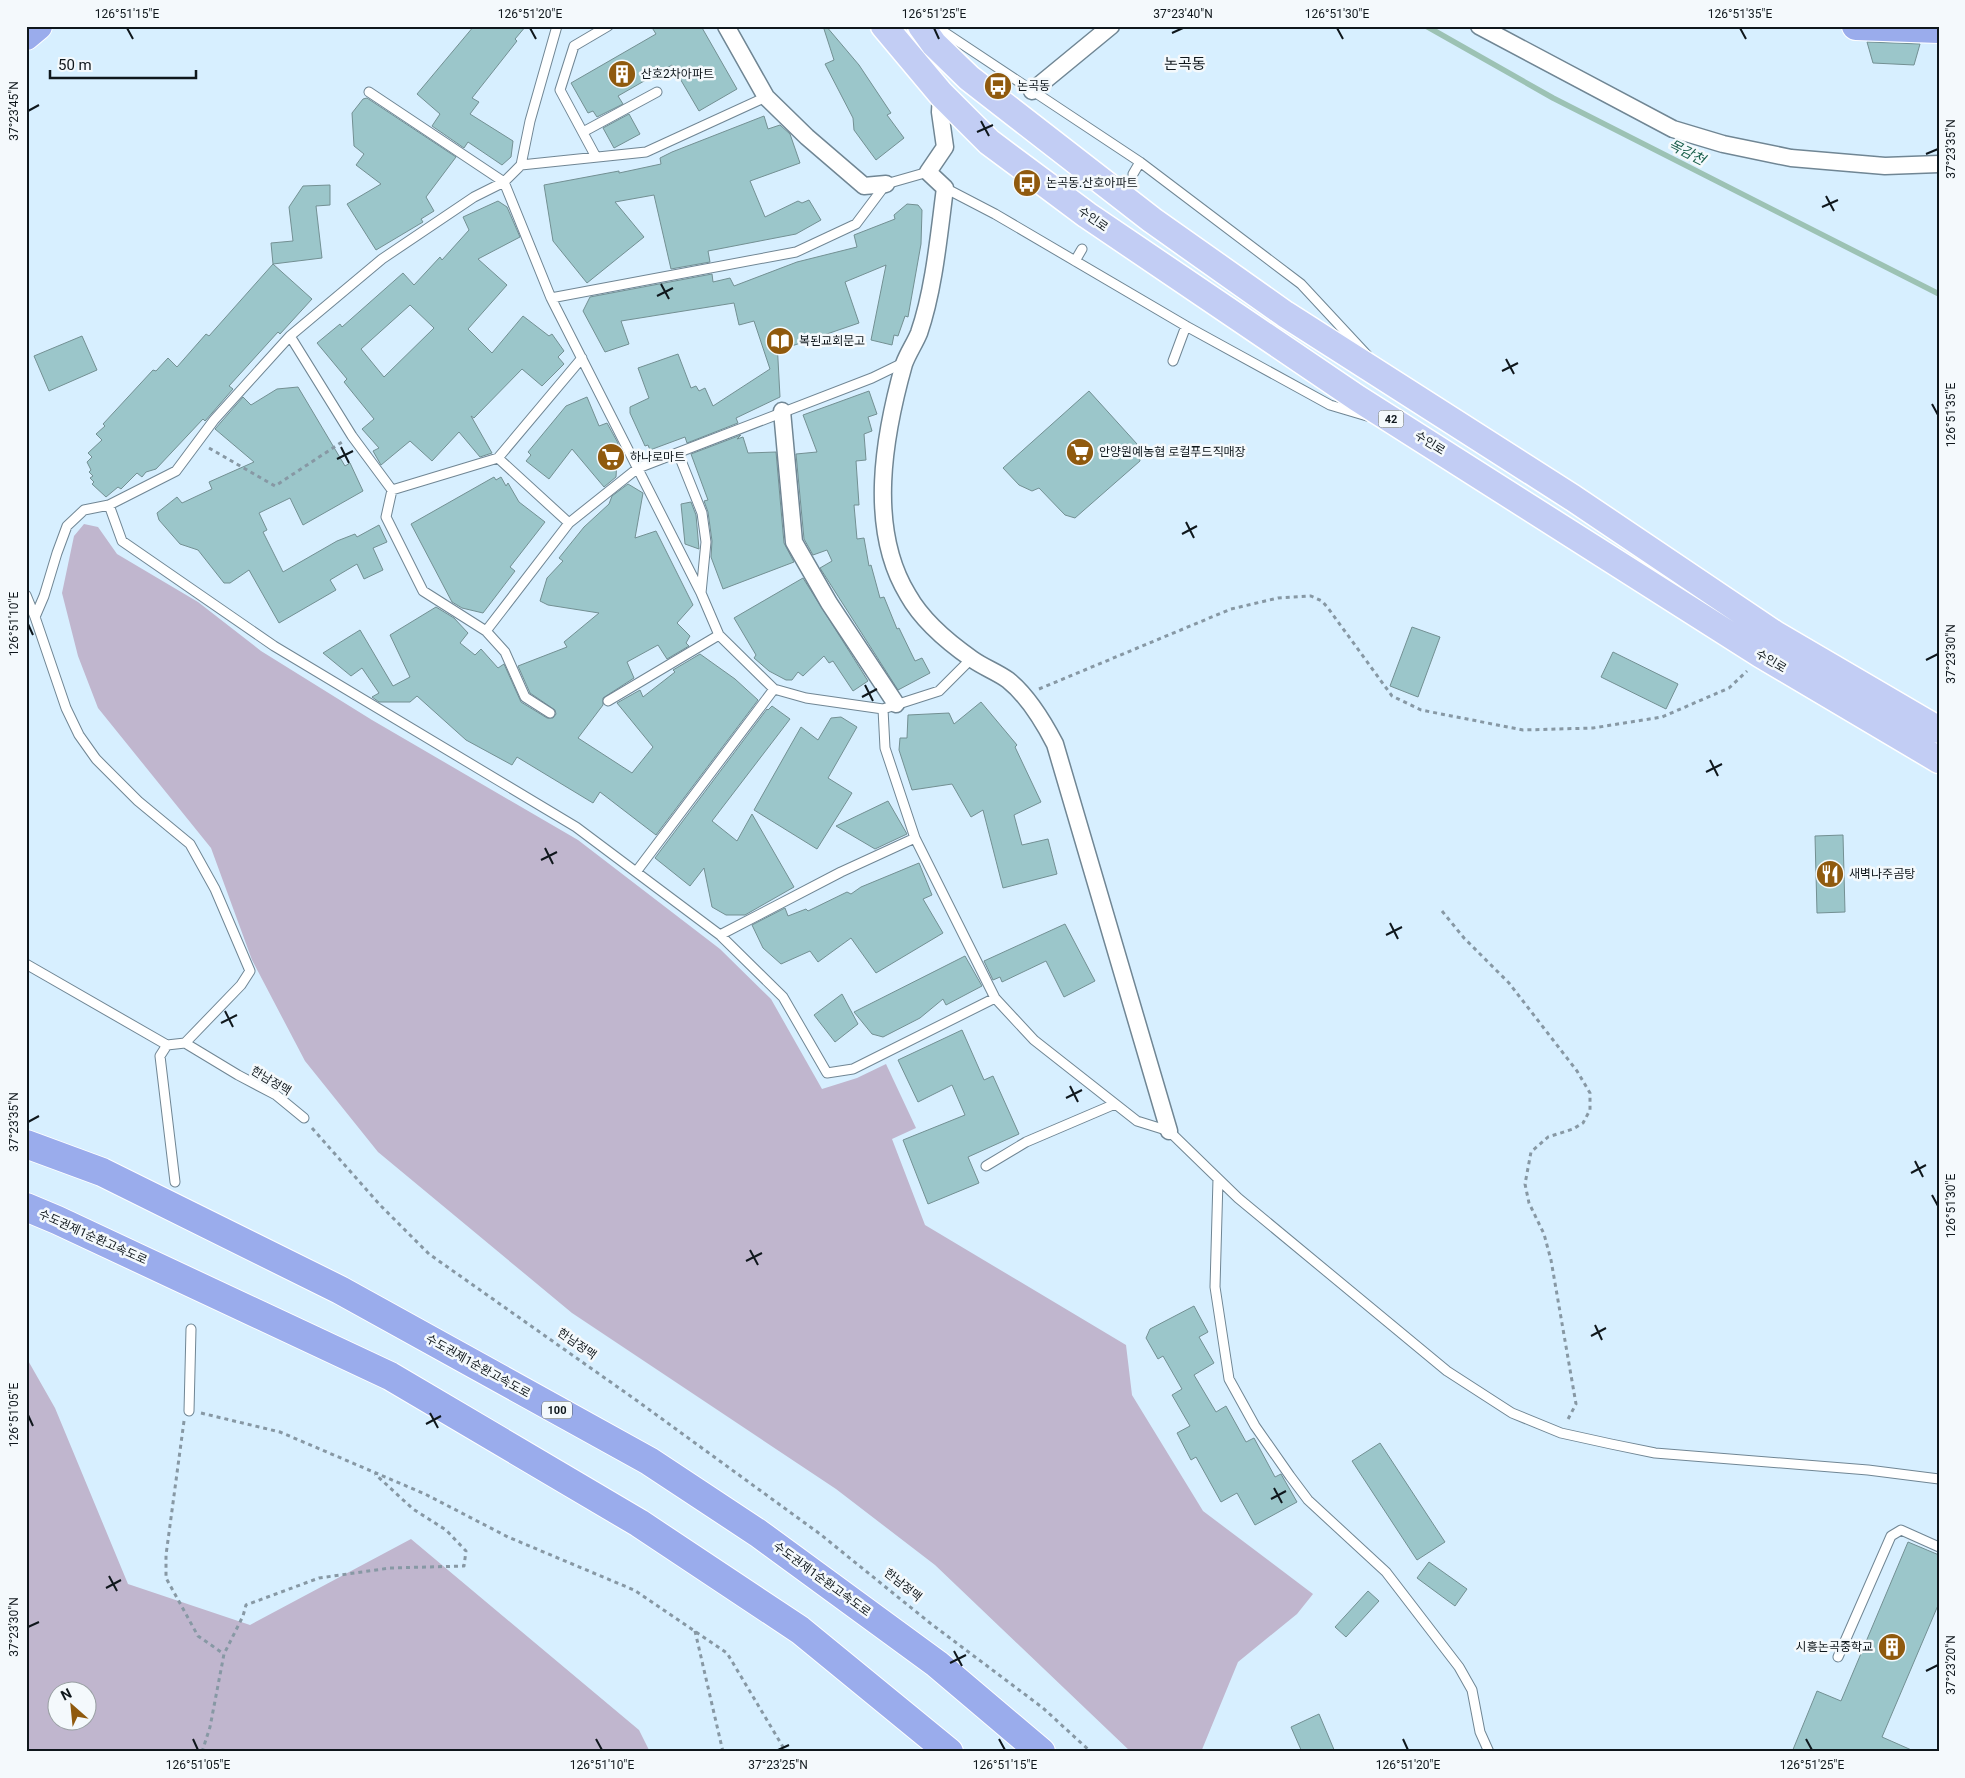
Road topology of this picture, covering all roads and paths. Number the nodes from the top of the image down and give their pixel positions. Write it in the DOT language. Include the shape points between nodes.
graph roads {
  1 [pos="38,26"];
  2 [pos="557,26"];
  3 [pos="608,26"];
  4 [pos="726,26"];
  5 [pos="884,26"];
  6 [pos="921,26"];
  7 [pos="935,26"];
  8 [pos="1111,26"];
  9 [pos="1479,26"];
  10 [pos="1856,26"];
  11 [pos="1939,29"];
  12 [pos="26,36"];
  13 [pos="1032,90"];
  14 [pos="369,92"];
  15 [pos="657,92"];
  16 [pos="940,94"];
  17 [pos="766,97"];
  18 [pos="583,132"];
  19 [pos="596,157"];
  20 [pos="1140,162"];
  21 [pos="1939,164"];
  22 [pos="522,165"];
  23 [pos="928,172"];
  24 [pos="1133,174"];
  25 [pos="504,182"];
  26 [pos="886,184"];
  27 [pos="945,188"];
  28 [pos="1082,249"];
  29 [pos="1075,261"];
  30 [pos="551,298"];
  31 [pos="1186,326"];
  32 [pos="290,336"];
  33 [pos="582,358"];
  34 [pos="1173,361"];
  35 [pos="905,362"];
  36 [pos="1397,386"];
  37 [pos="782,411"];
  38 [pos="1403,426"];
  39 [pos="352,436"];
  40 [pos="198,441"];
  41 [pos="678,453"];
  42 [pos="498,458"];
  43 [pos="638,468"];
  44 [pos="392,490"];
  45 [pos="109,505"];
  46 [pos="569,522"];
  47 [pos="701,593"];
  48 [pos="26,595"];
  49 [pos="35,617"];
  50 [pos="486,631"];
  51 [pos="720,635"];
  52 [pos="1760,654"];
  53 [pos="971,659"];
  54 [pos="774,689"];
  55 [pos="1022,696"];
  56 [pos="608,701"];
  57 [pos="890,706"];
  58 [pos="550,713"];
  59 [pos="1939,730"];
  60 [pos="1939,760"];
  61 [pos="915,838"];
  62 [pos="636,872"];
  63 [pos="1442,911"];
  64 [pos="720,935"];
  65 [pos="26,964"];
  66 [pos="994,998"];
  67 [pos="185,1043"];
  68 [pos="167,1045"];
  69 [pos="1115,1104"];
  70 [pos="304,1118"];
  71 [pos="1169,1131"];
  72 [pos="26,1144"];
  73 [pos="986,1166"];
  74 [pos="1218,1179"];
  75 [pos="175,1182"];
  76 [pos="26,1207"];
  77 [pos="191,1329"];
  78 [pos="189,1411"];
  79 [pos="1561,1433"];
  80 [pos="372,1472"];
  81 [pos="1939,1479"];
  82 [pos="1939,1547"];
  83 [pos="695,1631"];
  84 [pos="224,1654"];
  85 [pos="1838,1656"];
  86 [pos="202,1752"];
  87 [pos="723,1752"];
  88 [pos="786,1752"];
  89 [pos="949,1752"];
  90 [pos="1041,1752"];
  91 [pos="1091,1752"];
  92 [pos="1489,1752"];
  1 -- 12 [label="highway"];
  2 -- 22 [label="lane" via="530,121"];
  3 -- 18 [label="lane" via="574,46 560,90"];
  4 -- 17 [label="street"];
  5 -- 16 [label="main road, 수인로 / 42"];
  6 -- 36 [label="main road, 수인로 / 42" via="934,44 969,78 1152,220 1285,314"];
  7 -- 13 [label="lane"];
  8 -- 13 [label="street"];
  9 -- 21 [label="street" via="1673,129 1723,144 1800,159 1885,166"];
  10 -- 11 [label="highway"];
  13 -- 20 [label="lane"];
  14 -- 25 [label="lane"];
  15 -- 18 [label="lane"];
  16 -- 23 [label="street" via="945,146"];
  16 -- 38 [label="main road, 수인로 / 42" via="989,142 1086,215"];
  17 -- 19 [label="lane" via="646,152"];
  17 -- 26 [label="street" via="864,186"];
  18 -- 19 [label="lane"];
  19 -- 22 [label="lane"];
  20 -- 24 [label="lane"];
  20 -- 36 [label="lane" via="1300,284"];
  22 -- 25 [label="lane"];
  23 -- 26 [label="lane"];
  23 -- 27 [label="street"];
  25 -- 30 [label="lane"];
  25 -- 32 [label="lane" via="474,196 382,259"];
  26 -- 30 [label="lane" via="856,224 796,252"];
  27 -- 29 [label="lane"];
  27 -- 35 [label="street" via="937,256 919,333"];
  28 -- 29 [label="lane"];
  29 -- 31 [label="lane"];
  30 -- 33 [label="lane"];
  31 -- 34 [label="lane"];
  31 -- 38 [label="lane" via="1330,405"];
  32 -- 39 [label="lane"];
  32 -- 40 [label="lane"];
  33 -- 42 [label="lane"];
  33 -- 43 [label="lane"];
  35 -- 37 [label="lane" via="872,378"];
  35 -- 53 [label="street" via="886,453 883,497 889,554 908,596 935,628"];
  36 -- 59 [label="main road, 수인로 / 42" via="1573,498 1776,634"];
  37 -- 41 [label="lane"];
  37 -- 57 [label="street" via="794,542"];
  38 -- 52 [label="main road, 수인로 / 42"];
  39 -- 40 [label="path" via="275,486"];
  39 -- 44 [label="lane"];
  40 -- 45 [label="lane" via="176,472"];
  41 -- 43 [label="lane"];
  41 -- 47 [label="lane" via="702,514 706,542"];
  42 -- 44 [label="lane"];
  42 -- 46 [label="lane"];
  43 -- 46 [label="lane"];
  43 -- 47 [label="lane"];
  44 -- 50 [label="lane" via="386,517 423,591"];
  45 -- 49 [label="lane" via="84,510 67,526"];
  45 -- 62 [label="lane" via="122,541 274,646 576,827"];
  46 -- 50 [label="lane"];
  47 -- 51 [label="lane"];
  48 -- 49 [label="lane"];
  49 -- 67 [label="lane" via="66,708 79,735 96,759 138,801 190,844 215,889 250,971 241,985"];
  50 -- 58 [label="lane" via="505,652 526,697"];
  51 -- 54 [label="lane"];
  51 -- 56 [label="lane"];
  52 -- 55 [label="path" via="1741,680 1729,688 1662,718 1592,728 1523,730 1421,710 1392,696 1328,608 1311,596 1278,598 1231,609"];
  52 -- 60 [label="main road, 수인로 / 42"];
  53 -- 55 [label="street" via="1009,681"];
  53 -- 57 [label="lane" via="939,691"];
  54 -- 57 [label="lane" via="806,698"];
  54 -- 62 [label="lane"];
  55 -- 71 [label="street" via="1043,720 1055,744"];
  57 -- 61 [label="lane" via="885,748"];
  61 -- 64 [label="lane" via="840,872"];
  61 -- 66 [label="lane"];
  62 -- 64 [label="lane"];
  63 -- 79 [label="path" via="1509,983 1577,1071 1590,1093 1590,1110 1583,1122 1573,1129 1548,1136 1531,1152 1525,1184 1551,1260 1576,1404"];
  64 -- 66 [label="lane" via="783,997 827,1073 853,1069"];
  65 -- 68 [label="lane"];
  66 -- 69 [label="lane" via="1034,1040"];
  67 -- 68 [label="lane"];
  67 -- 70 [label="lane, 한남정맥" via="276,1095"];
  68 -- 75 [label="lane" via="160,1056"];
  69 -- 71 [label="lane" via="1137,1121"];
  69 -- 73 [label="lane" via="1026,1142"];
  70 -- 91 [label="path, 한남정맥" via="381,1206 429,1254 820,1534 1043,1708"];
  71 -- 74 [label="lane"];
  72 -- 90 [label="highway, 수도권제1순환고속도로 / 100" via="102,1172 340,1290 649,1461 758,1533 937,1664"];
  74 -- 79 [label="lane" via="1446,1371 1512,1413"];
  74 -- 92 [label="lane" via="1215,1287 1229,1379 1255,1426 1308,1500 1386,1572 1459,1667 1472,1690 1480,1732"];
  76 -- 89 [label="highway, 수도권제1순환고속도로" via="381,1372 639,1523 800,1630"];
  77 -- 78 [label="lane"];
  78 -- 80 [label="path" via="280,1432"];
  78 -- 84 [label="path" via="182,1425 166,1578 198,1636"];
  79 -- 81 [label="lane" via="1655,1453"];
  80 -- 83 [label="path" via="425,1494 508,1537 634,1590"];
  80 -- 84 [label="path" via="413,1508 446,1530 466,1551 464,1566 390,1568 319,1578 262,1597 246,1605"];
  82 -- 85 [label="lane" via="1901,1530 1891,1536"];
  83 -- 87 [label="path"];
  83 -- 88 [label="path" via="727,1653"];
  84 -- 86 [label="path"];
}
